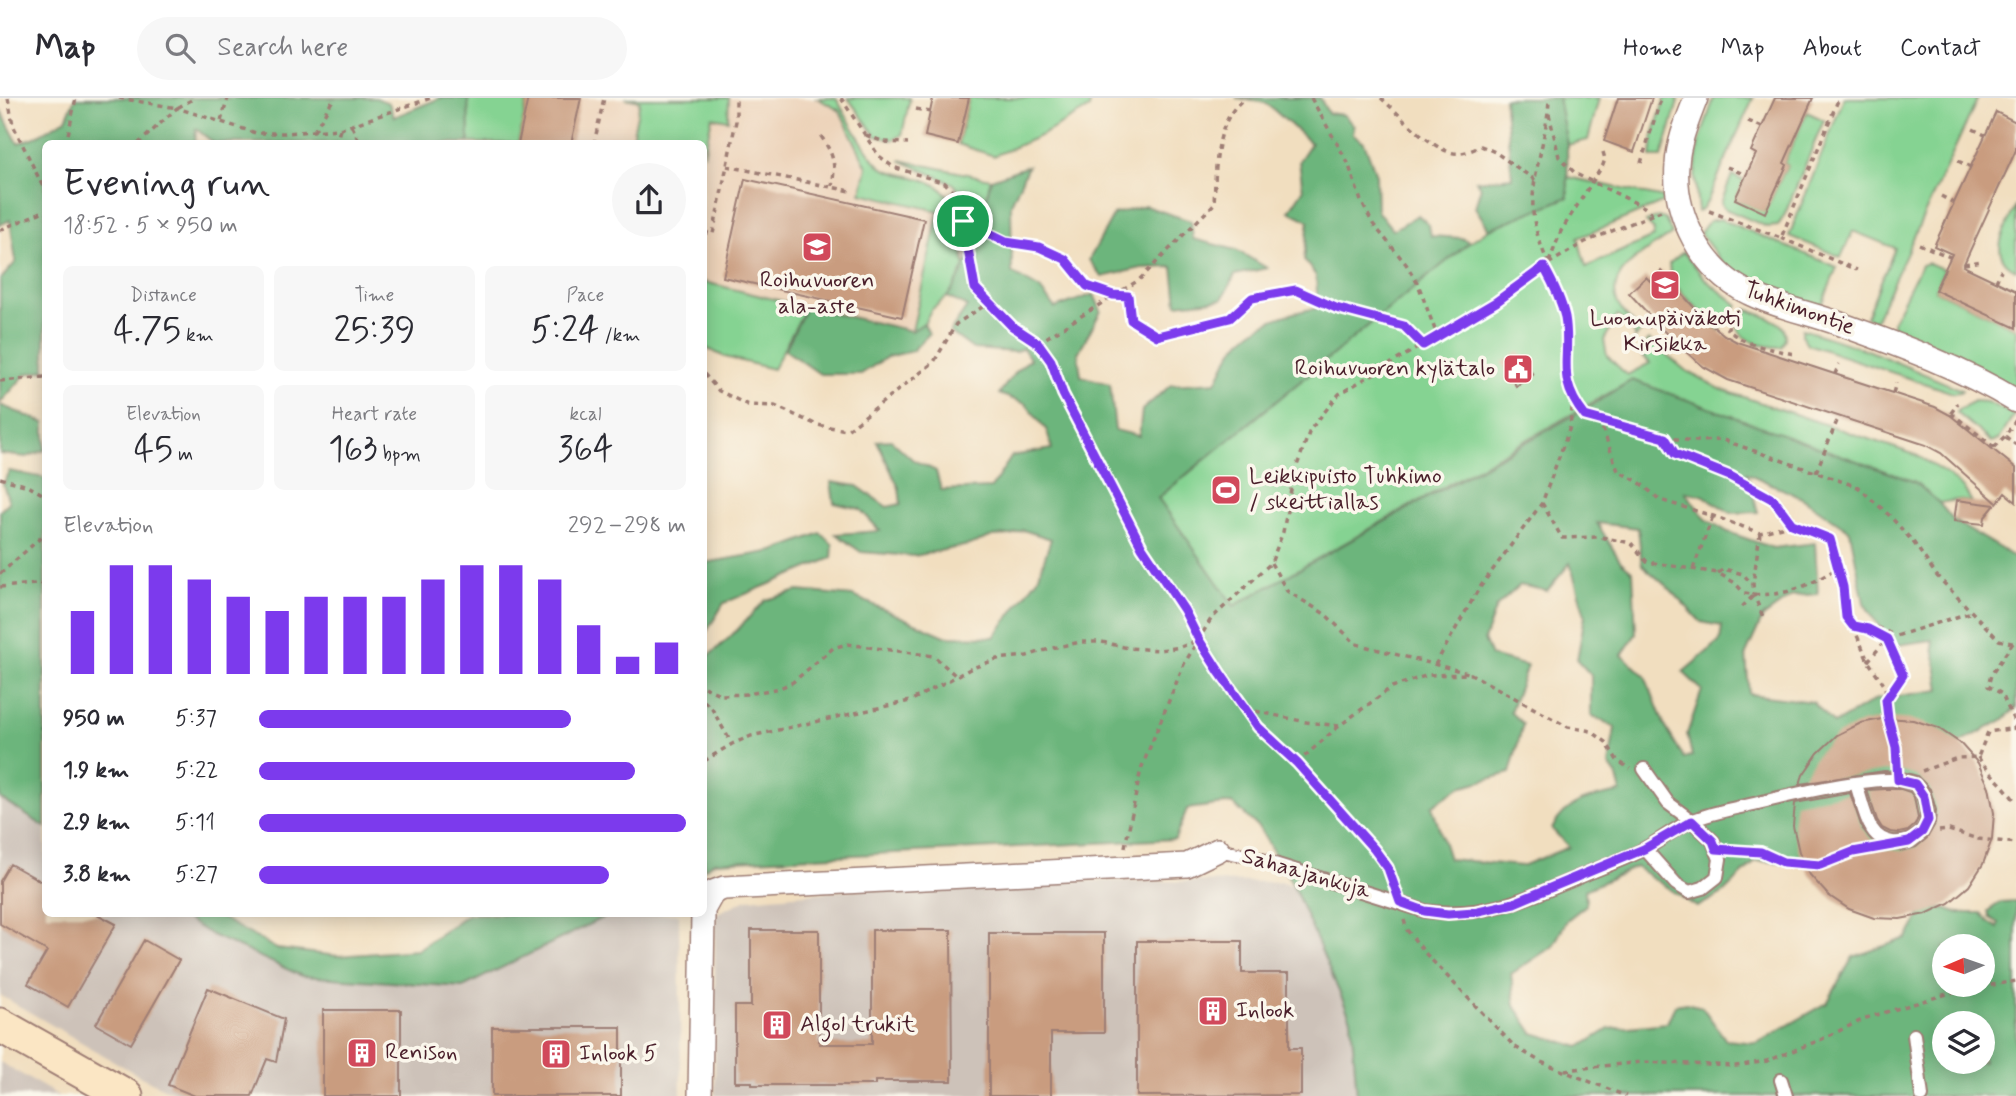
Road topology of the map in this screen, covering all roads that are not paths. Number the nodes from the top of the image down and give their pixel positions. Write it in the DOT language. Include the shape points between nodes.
graph roads {
  1 [pos="1696,98"];
  2 [pos="2016,401"];
  3 [pos="1644,769"];
  4 [pos="1856,784"];
  5 [pos="1692,821"];
  6 [pos="1644,849"];
  7 [pos="1218,850"];
  8 [pos="707,903"];
  9 [pos="703,917"];
  10 [pos="0,1025"];
  11 [pos="1914,1035"];
  12 [pos="1781,1080"];
  13 [pos="125,1096"];
  14 [pos="700,1096"];
  15 [pos="1786,1096"];
  16 [pos="1922,1096"];
  1 -- 2 [label="street, Tuhkimontie" via="1678,155 1679,203 1692,235 1726,278 1750,294 1954,369"];
  3 -- 5 [label="lane" via="1668,803"];
  4 -- 4 [label="lane, Sahaajankuja" via="1872,829 1883,839 1909,842 1922,832 1928,820 1924,797 1915,784 1892,778"];
  4 -- 5 [label="lane, Sahaajankuja"];
  5 -- 6 [label="lane, Sahaajankuja"];
  5 -- 6 [label="lane" via="1713,841 1720,859 1717,877 1703,888 1689,892 1676,884"];
  6 -- 7 [label="lane, Sahaajankuja" via="1534,896 1494,908 1448,914"];
  7 -- 8 [label="street, Sahaajankuja" via="1187,865 724,888 713,892"];
  9 -- 14 [label="street, Sahaajankuja"];
  10 -- 13 [label="main road"];
  11 -- 16 [label="lane"];
  12 -- 15 [label="lane"];
}
